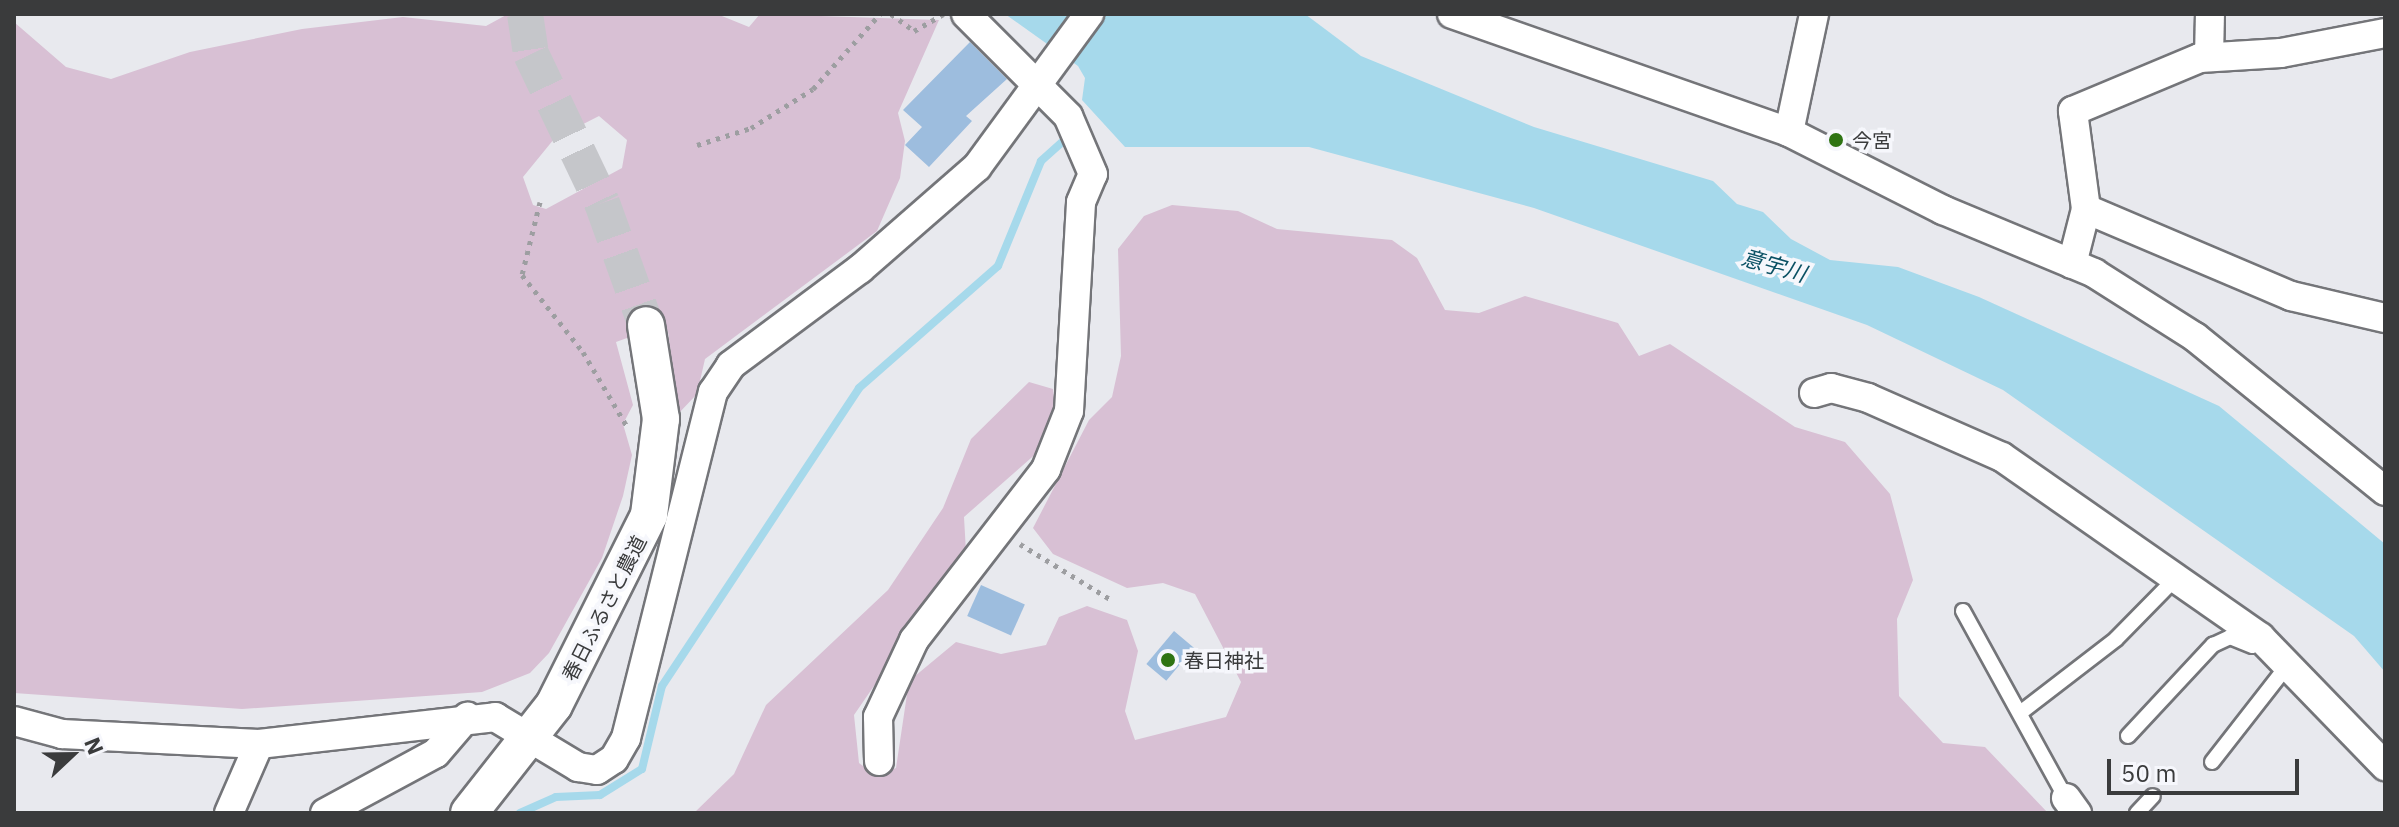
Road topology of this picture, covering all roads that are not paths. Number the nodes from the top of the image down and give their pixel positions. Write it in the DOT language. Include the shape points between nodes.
graph roads {
  1 [pos="966,14"];
  2 [pos="1089,14"];
  3 [pos="1814,14"];
  4 [pos="2210,14"];
  5 [pos="1457,15"];
  6 [pos="2385,33"];
  7 [pos="2209,57"];
  8 [pos="1040,78"];
  9 [pos="1789,132"];
  10 [pos="2086,209"];
  11 [pos="2072,264"];
  12 [pos="2385,318"];
  13 [pos="646,325"];
  14 [pos="1814,393"];
  15 [pos="2385,491"];
  16 [pos="2177,577"];
  17 [pos="1963,611"];
  18 [pos="2291,668"];
  19 [pos="2020,713"];
  20 [pos="467,717"];
  21 [pos="14,721"];
  22 [pos="2128,736"];
  23 [pos="531,738"];
  24 [pos="259,744"];
  25 [pos="879,761"];
  26 [pos="2212,762"];
  27 [pos="2385,766"];
  28 [pos="2153,796"];
  29 [pos="2072,806"];
  30 [pos="229,813"];
  31 [pos="325,813"];
  32 [pos="469,813"];
  33 [pos="2137,813"];
  1 -- 8 [label="street"];
  2 -- 8 [label="street"];
  3 -- 9 [label="street"];
  4 -- 7 [label="street"];
  5 -- 9 [label="street"];
  6 -- 7 [label="street" via="2281,53"];
  7 -- 10 [label="street" via="2073,111"];
  8 -- 23 [label="street" via="977,167 860,269 731,365 713,392 626,738 614,759 597,770 578,767"];
  8 -- 25 [label="street" via="1068,116 1093,174 1081,202 1069,411 1046,469 914,640 878,717"];
  9 -- 11 [label="street"];
  10 -- 11 [label="street"];
  10 -- 12 [label="street" via="2291,296"];
  11 -- 15 [label="street" via="2195,337"];
  13 -- 23 [label="street, 春日ふるさと農道" via="660,447 649,515 621,585"];
  14 -- 16 [label="street" via="1831,388 1868,398 2002,457"];
  16 -- 18 [label="street" via="2260,637"];
  16 -- 19 [label="lane" via="2116,639"];
  17 -- 19 [label="lane"];
  18 -- 22 [label="lane" via="2238,638 2223,640"];
  18 -- 26 [label="lane"];
  18 -- 27 [label="street"];
  19 -- 29 [label="lane"];
  20 -- 23 [label="street" via="495,717"];
  20 -- 24 [label="street"];
  20 -- 31 [label="street" via="436,753"];
  21 -- 24 [label="street" via="62,734"];
  23 -- 32 [label="street, 春日ふるさと農道"];
  24 -- 30 [label="street"];
  28 -- 33 [label="lane"];
}
